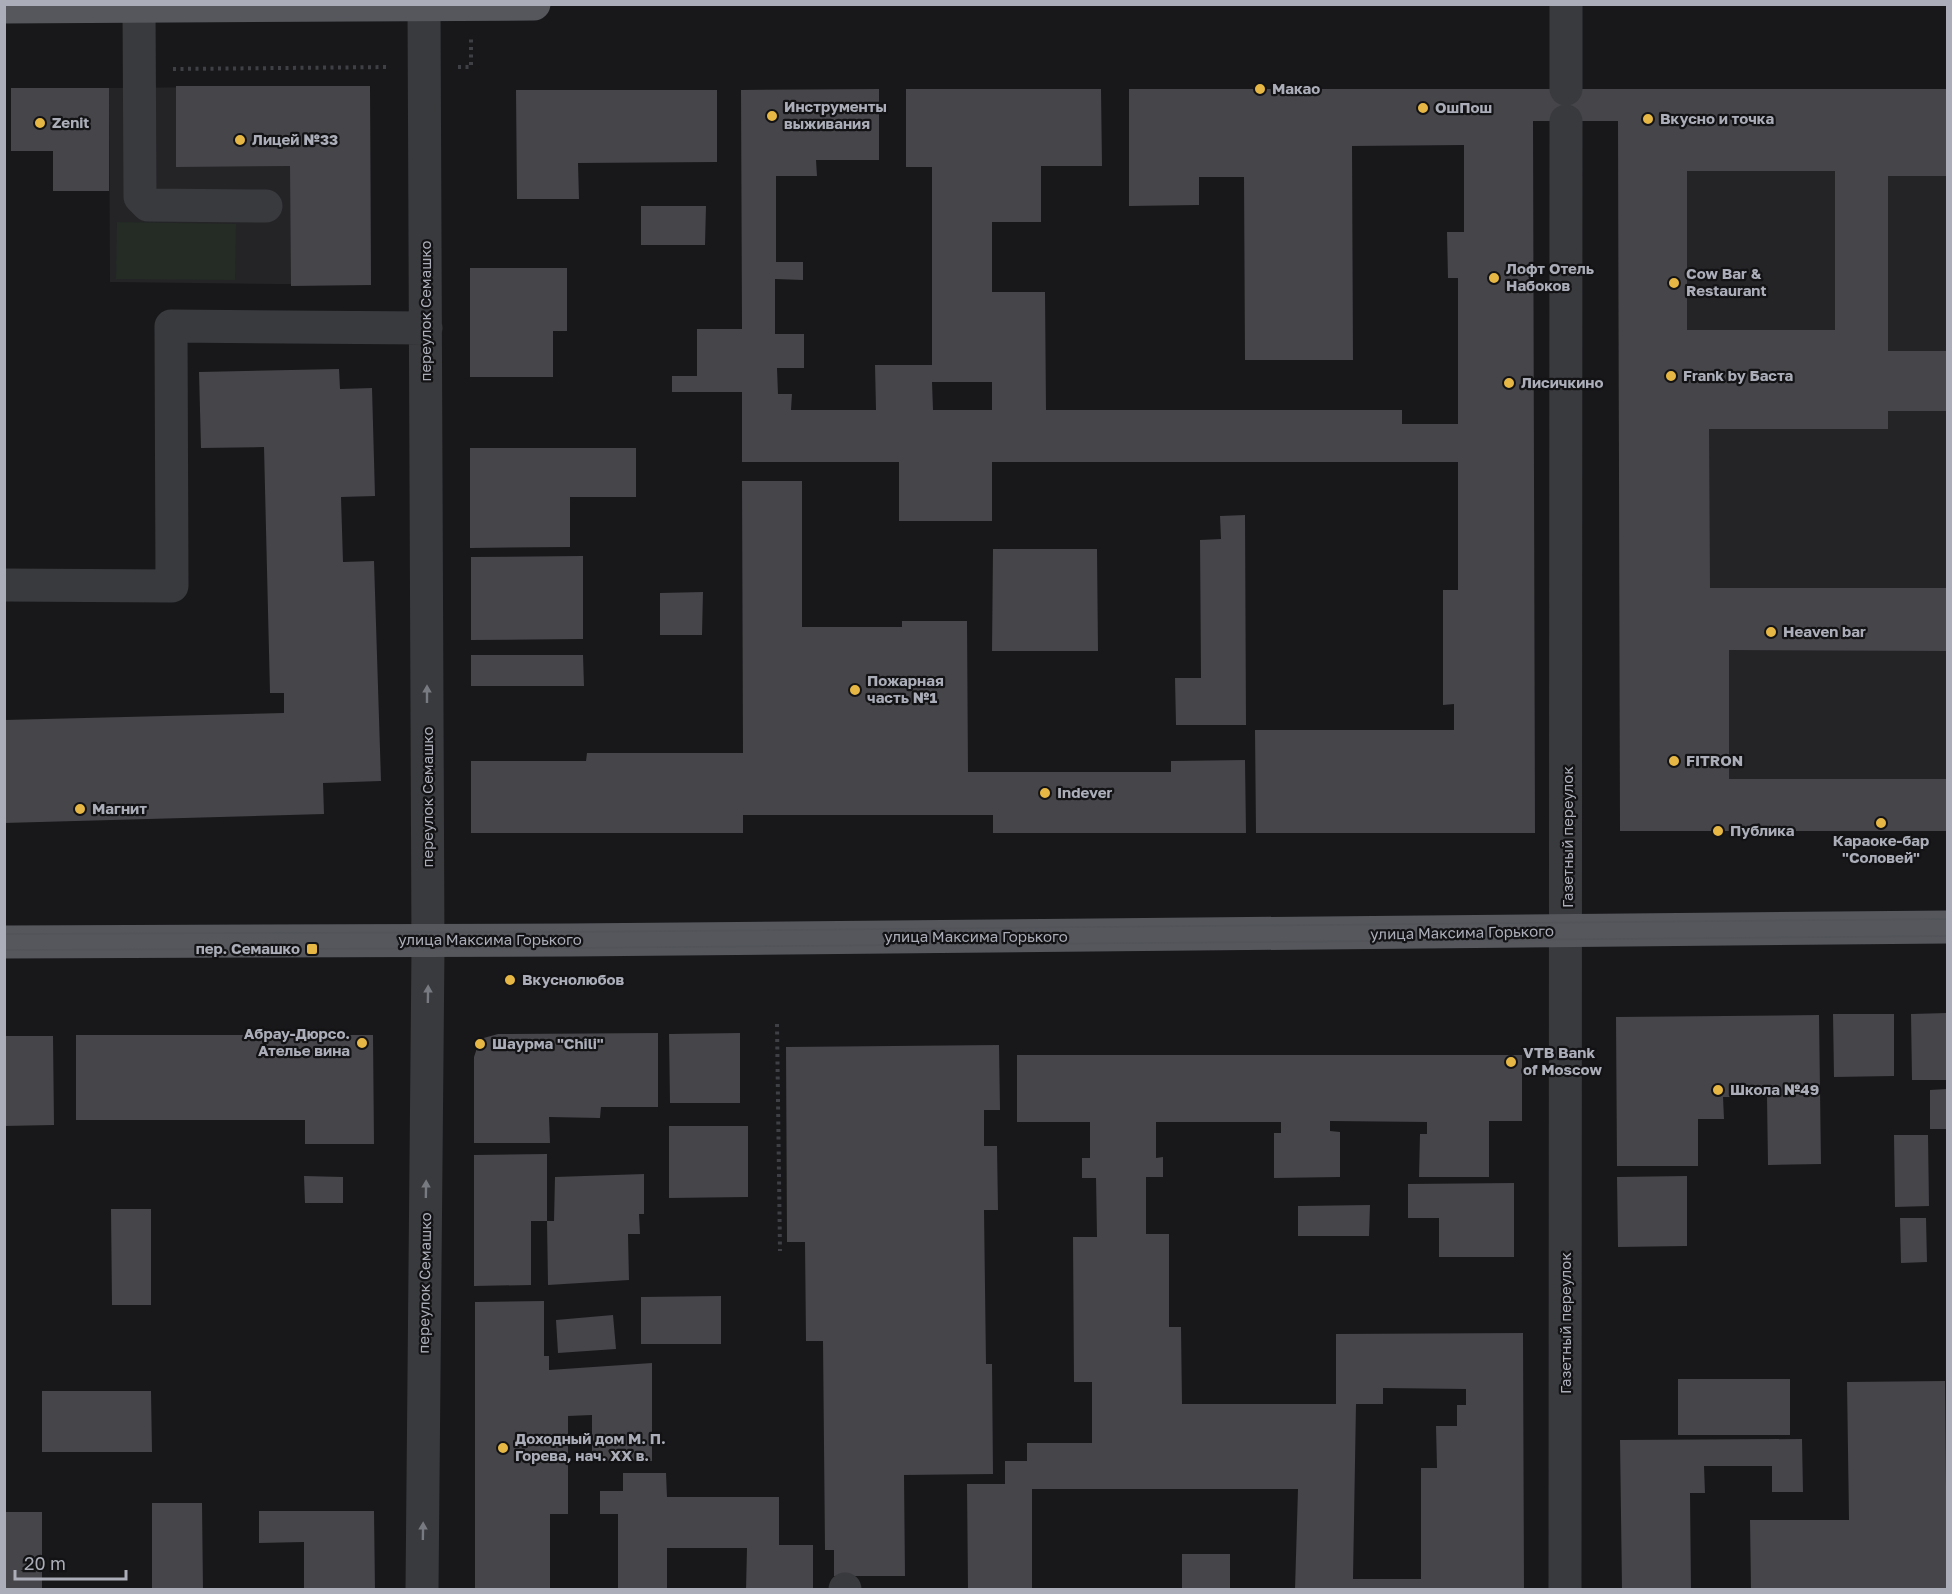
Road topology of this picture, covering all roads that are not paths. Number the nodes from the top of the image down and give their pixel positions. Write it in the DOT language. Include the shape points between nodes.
graph roads {
  1 [pos="534,4"];
  2 [pos="1566,4"];
  3 [pos="424,5"];
  4 [pos="471,5"];
  5 [pos="4,7"];
  6 [pos="139,7"];
  7 [pos="1566,89"];
  8 [pos="1566,121"];
  9 [pos="266,206"];
  10 [pos="426,328"];
  11 [pos="4,585"];
  12 [pos="1947,927"];
  13 [pos="1568,932"];
  14 [pos="428,940"];
  15 [pos="4,942"];
  16 [pos="422,1590"];
  17 [pos="1565,1590"];
  1 -- 4 [label="main road"];
  2 -- 7 [label="street"];
  3 -- 4 [label="main road"];
  3 -- 6 [label="main road"];
  3 -- 10 [label="street, переулок Семашко"];
  5 -- 6 [label="main road"];
  6 -- 9 [label="street" via="140,197 148,205"];
  8 -- 13 [label="street, Газетный переулок"];
  10 -- 11 [label="street" via="171,326 172,586"];
  14 -- 10 [label="street, переулок Семашко, one-way"];
  12 -- 13 [label="main road, улица Максима Горького"];
  13 -- 14 [label="main road, улица Максима Горького"];
  13 -- 17 [label="street, Газетный переулок"];
  14 -- 15 [label="main road, улица Максима Горького"];
  16 -- 14 [label="street, переулок Семашко, one-way"];
}
